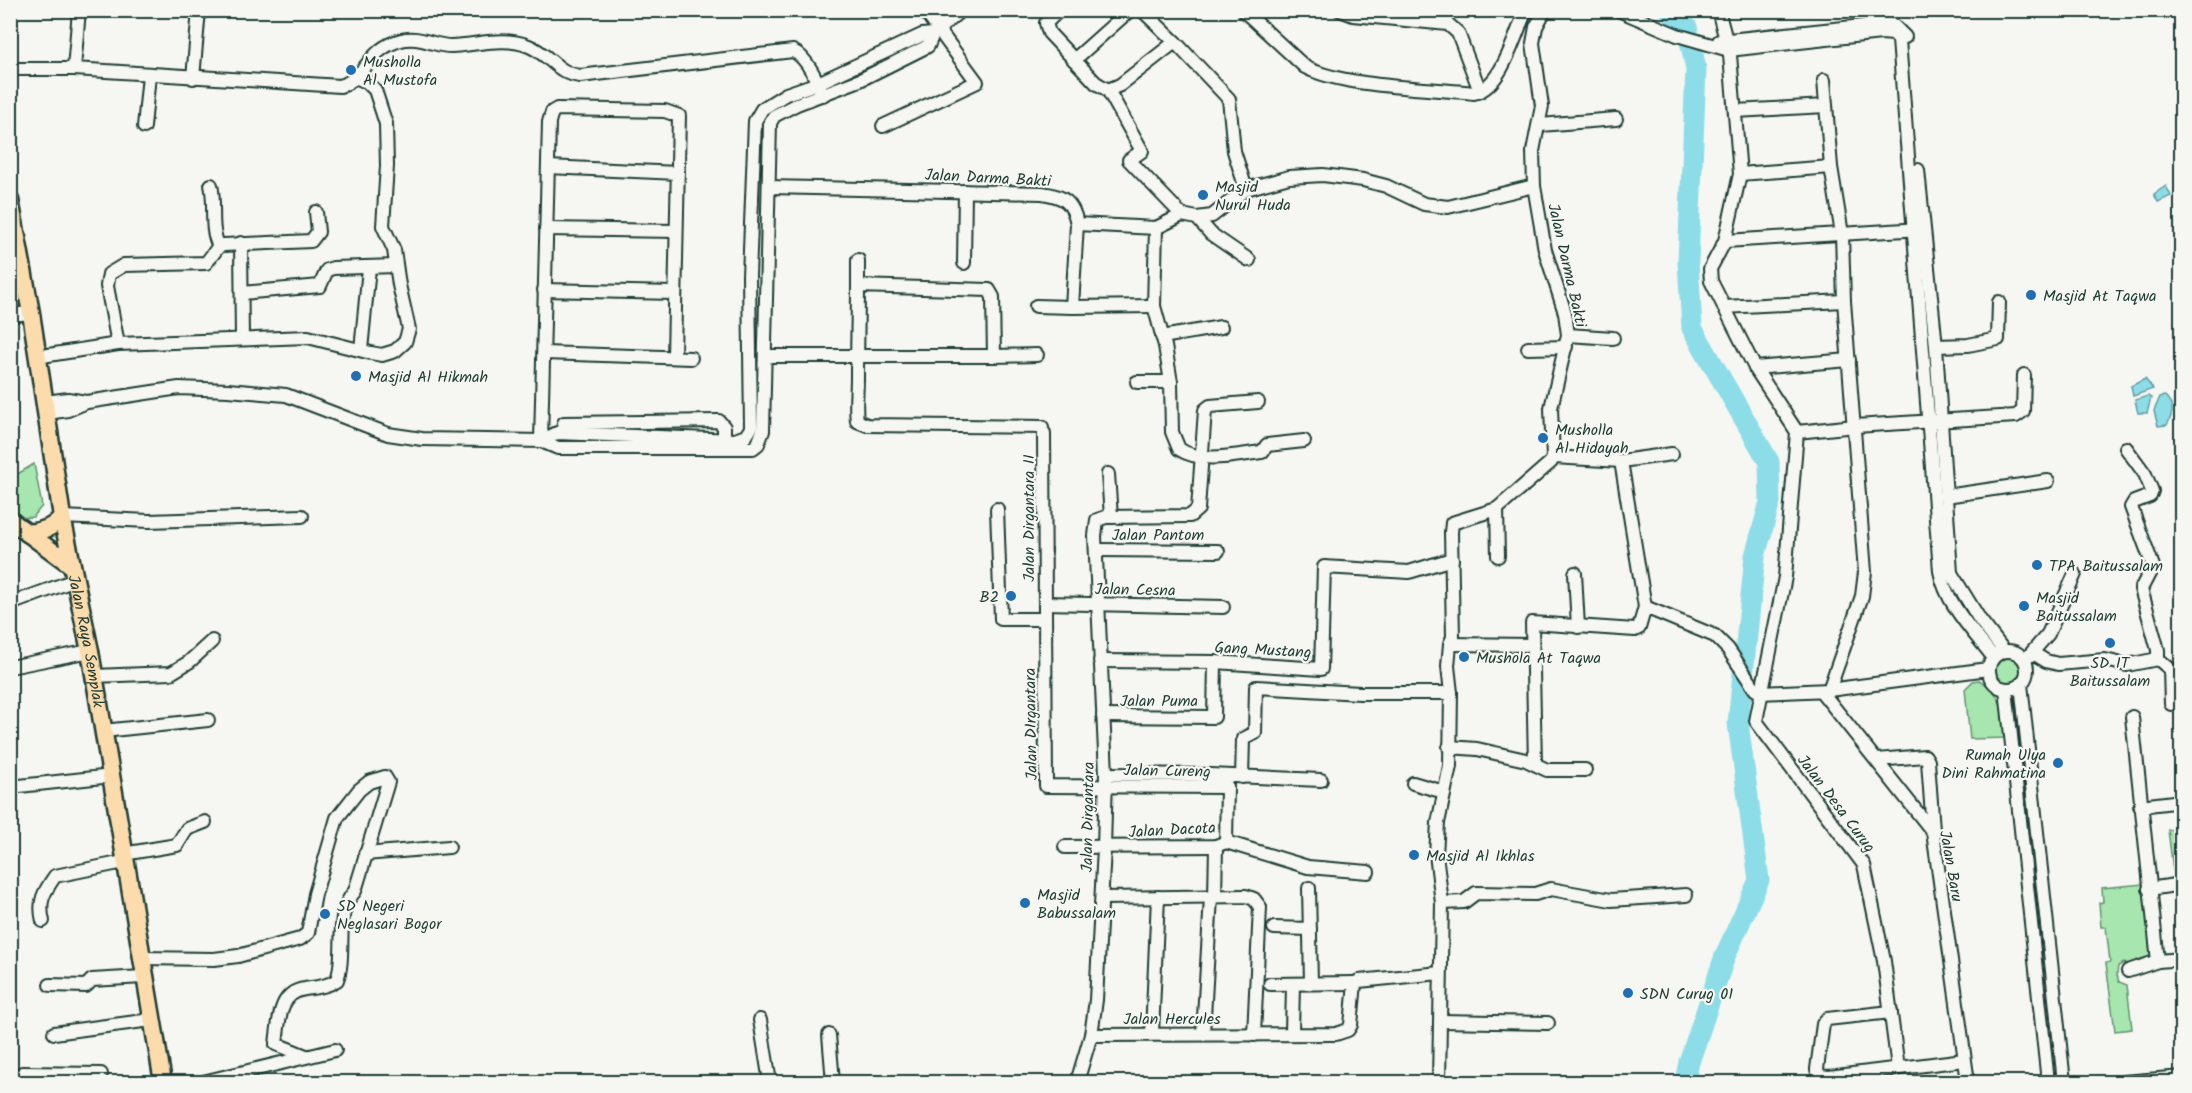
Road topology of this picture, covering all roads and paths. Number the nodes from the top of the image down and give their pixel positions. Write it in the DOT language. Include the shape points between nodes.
graph roads {
  1 [pos="79,10"];
  2 [pos="199,10"];
  3 [pos="924,10"];
  4 [pos="961,10"];
  5 [pos="1059,10"];
  6 [pos="1130,10"];
  7 [pos="1142,10"];
  8 [pos="1243,10"];
  9 [pos="1340,10"];
  10 [pos="1526,10"];
  11 [pos="1545,10"];
  12 [pos="1618,10"];
  13 [pos="1718,10"];
  14 [pos="1892,10"];
  15 [pos="1893,29"];
  16 [pos="937,32"];
  17 [pos="1175,42"];
  18 [pos="1728,45"];
  19 [pos="1074,60"];
  20 [pos="10,69"];
  21 [pos="74,69"];
  22 [pos="149,75"];
  23 [pos="193,78"];
  24 [pos="357,78"];
  25 [pos="1824,80"];
  26 [pos="818,83"];
  27 [pos="1108,90"];
  28 [pos="1480,92"];
  29 [pos="823,95"];
  30 [pos="1826,106"];
  31 [pos="1735,111"];
  32 [pos="1616,119"];
  33 [pos="1540,125"];
  34 [pos="883,126"];
  35 [pos="144,127"];
  36 [pos="548,167"];
  37 [pos="1831,167"];
  38 [pos="678,173"];
  39 [pos="1740,174"];
  40 [pos="211,185"];
  41 [pos="1534,186"];
  42 [pos="769,187"];
  43 [pos="1246,189"];
  44 [pos="965,191"];
  45 [pos="10,200"];
  46 [pos="316,212"];
  47 [pos="1182,215"];
  48 [pos="1197,218"];
  49 [pos="1077,224"];
  50 [pos="1156,228"];
  51 [pos="546,229"];
  52 [pos="1919,229"];
  53 [pos="676,231"];
  54 [pos="1842,234"];
  55 [pos="1725,241"];
  56 [pos="241,243"];
  57 [pos="219,246"];
  58 [pos="858,260"];
  59 [pos="1249,260"];
  60 [pos="964,263"];
  61 [pos="396,266"];
  62 [pos="369,268"];
  63 [pos="749,276"];
  64 [pos="768,276"];
  65 [pos="858,286"];
  66 [pos="544,290"];
  67 [pos="242,293"];
  68 [pos="674,293"];
  69 [pos="1844,301"];
  70 [pos="2000,302"];
  71 [pos="1036,306"];
  72 [pos="1154,306"];
  73 [pos="1926,306"];
  74 [pos="1072,307"];
  75 [pos="1724,307"];
  76 [pos="31,314"];
  77 [pos="10,315"];
  78 [pos="1221,327"];
  79 [pos="1162,337"];
  80 [pos="242,338"];
  81 [pos="1614,339"];
  82 [pos="1567,341"];
  83 [pos="118,344"];
  84 [pos="1936,346"];
  85 [pos="1528,348"];
  86 [pos="361,350"];
  87 [pos="544,353"];
  88 [pos="1037,355"];
  89 [pos="674,356"];
  90 [pos="766,356"];
  91 [pos="857,356"];
  92 [pos="994,356"];
  93 [pos="36,357"];
  94 [pos="691,358"];
  95 [pos="1849,360"];
  96 [pos="1755,368"];
  97 [pos="2024,375"];
  98 [pos="1137,382"];
  99 [pos="1171,382"];
  100 [pos="1258,402"];
  101 [pos="46,408"];
  102 [pos="1935,422"];
  103 [pos="1855,426"];
  104 [pos="1797,432"];
  105 [pos="541,441"];
  106 [pos="1304,441"];
  107 [pos="2126,448"];
  108 [pos="1672,454"];
  109 [pos="1200,457"];
  110 [pos="1553,457"];
  111 [pos="1621,461"];
  112 [pos="1108,474"];
  113 [pos="2048,481"];
  114 [pos="1946,496"];
  115 [pos="997,509"];
  116 [pos="1497,509"];
  117 [pos="302,516"];
  118 [pos="62,517"];
  119 [pos="1110,517"];
  120 [pos="10,520"];
  121 [pos="27,533"];
  122 [pos="1098,550"];
  123 [pos="1218,551"];
  124 [pos="1498,556"];
  125 [pos="1452,559"];
  126 [pos="73,572"];
  127 [pos="1575,573"];
  128 [pos="2075,574"];
  129 [pos="1045,603"];
  130 [pos="10,604"];
  131 [pos="1099,605"];
  132 [pos="1223,607"];
  133 [pos="1645,608"];
  134 [pos="1045,619"];
  135 [pos="1578,627"];
  136 [pos="212,641"];
  137 [pos="1450,644"];
  138 [pos="1531,645"];
  139 [pos="90,651"];
  140 [pos="2029,657"];
  141 [pos="1995,659"];
  142 [pos="2158,659"];
  143 [pos="1100,661"];
  144 [pos="1215,662"];
  145 [pos="10,667"];
  146 [pos="94,675"];
  147 [pos="2021,684"];
  148 [pos="2006,689"];
  149 [pos="1758,691"];
  150 [pos="1825,691"];
  151 [pos="1451,693"];
  152 [pos="2171,704"];
  153 [pos="1103,716"];
  154 [pos="2132,717"];
  155 [pos="208,720"];
  156 [pos="103,731"];
  157 [pos="1449,747"];
  158 [pos="1877,760"];
  159 [pos="1535,764"];
  160 [pos="1585,771"];
  161 [pos="112,776"];
  162 [pos="1242,777"];
  163 [pos="1106,780"];
  164 [pos="1321,780"];
  165 [pos="1224,782"];
  166 [pos="1413,783"];
  167 [pos="10,787"];
  168 [pos="1444,792"];
  169 [pos="2181,801"];
  170 [pos="2140,806"];
  171 [pos="205,822"];
  172 [pos="1933,832"];
  173 [pos="1221,844"];
  174 [pos="449,847"];
  175 [pos="1065,847"];
  176 [pos="1104,848"];
  177 [pos="365,854"];
  178 [pos="123,858"];
  179 [pos="1368,872"];
  180 [pos="2181,884"];
  181 [pos="1309,888"];
  182 [pos="2149,889"];
  183 [pos="1686,895"];
  184 [pos="1213,896"];
  185 [pos="1158,897"];
  186 [pos="1102,898"];
  187 [pos="1442,903"];
  188 [pos="2046,907"];
  189 [pos="2031,910"];
  190 [pos="43,921"];
  191 [pos="1274,928"];
  192 [pos="1310,929"];
  193 [pos="140,958"];
  194 [pos="2181,959"];
  195 [pos="2158,961"];
  196 [pos="2128,970"];
  197 [pos="1440,973"];
  198 [pos="143,977"];
  199 [pos="1311,983"];
  200 [pos="1355,983"];
  201 [pos="1270,984"];
  202 [pos="1293,984"];
  203 [pos="50,985"];
  204 [pos="1891,1012"];
  205 [pos="151,1020"];
  206 [pos="760,1020"];
  207 [pos="1441,1021"];
  208 [pos="1548,1023"];
  209 [pos="54,1033"];
  210 [pos="829,1035"];
  211 [pos="1091,1035"];
  212 [pos="1152,1035"];
  213 [pos="1203,1035"];
  214 [pos="1254,1035"];
  215 [pos="1292,1035"];
  216 [pos="335,1050"];
  217 [pos="306,1056"];
  218 [pos="1964,1060"];
  219 [pos="1898,1068"];
  220 [pos="101,1074"];
  221 [pos="2181,1077"];
  222 [pos="12,1083"];
  223 [pos="163,1083"];
  224 [pos="203,1083"];
  225 [pos="770,1083"];
  226 [pos="833,1083"];
  227 [pos="1077,1083"];
  228 [pos="1439,1083"];
  229 [pos="1968,1083"];
  230 [pos="2048,1083"];
  231 [pos="2064,1083"];
  232 [pos="2124,1083"];
  1 -- 21 [label="street"];
  2 -- 23 [label="street"];
  3 -- 16 [label="street"];
  4 -- 16 [label="street"];
  5 -- 19 [label="street" via="1048,20 1047,30"];
  6 -- 19 [label="street"];
  7 -- 17 [label="street"];
  8 -- 28 [label="street" via="1316,73 1338,79"];
  9 -- 28 [label="street" via="1353,15 1448,24 1458,33"];
  10 -- 28 [label="street" via="1497,78"];
  11 -- 33 [label="street, Jalan Darma Bakti" via="1533,43 1542,106"];
  12 -- 18 [label="street" via="1677,35"];
  13 -- 18 [label="street"];
  14 -- 15 [label="street"];
  15 -- 18 [label="street"];
  15 -- 52 [label="street" via="1900,29 1906,38"];
  16 -- 26 [label="street" via="922,35"];
  16 -- 29 [label="street" via="928,46"];
  16 -- 34 [label="street" via="977,82"];
  17 -- 27 [label="street" via="1120,86"];
  17 -- 43 [label="street" via="1226,92 1234,151"];
  18 -- 31 [label="street"];
  19 -- 27 [label="street"];
  20 -- 21 [label="street"];
  21 -- 22 [label="street"];
  22 -- 23 [label="street"];
  22 -- 35 [label="street"];
  23 -- 24 [label="street" via="340,86"];
  24 -- 26 [label="street" via="372,55 400,40 416,38 449,46 498,41 522,44 546,56 566,74 580,76 793,51"];
  24 -- 61 [label="street" via="375,90 386,124 383,226 394,250"];
  25 -- 30 [label="street"];
  26 -- 29 [label="street"];
  26 -- 63 [label="street" via="772,102 755,121"];
  27 -- 47 [label="street" via="1142,151 1129,160"];
  29 -- 42 [label="street" via="774,116 770,123"];
  30 -- 31 [label="street"];
  30 -- 37 [label="street"];
  31 -- 39 [label="street"];
  32 -- 33 [label="street"];
  33 -- 41 [label="street, Jalan Darma Bakti" via="1533,151"];
  36 -- 38 [label="street"];
  36 -- 38 [label="street" via="550,117 557,109 665,111 676,113 680,119"];
  36 -- 51 [label="street"];
  37 -- 39 [label="street"];
  37 -- 54 [label="street"];
  38 -- 53 [label="street"];
  39 -- 55 [label="street"];
  40 -- 57 [label="street" via="214,232"];
  41 -- 43 [label="street, Jalan Darma Bakti" via="1448,207 1424,204 1386,186 1341,177 1289,177"];
  41 -- 82 [label="street, Jalan Darma Bakti"];
  42 -- 44 [label="street, Jalan Darma Bakti"];
  42 -- 64 [label="street"];
  43 -- 48 [label="street, Jalan Darma Bakti" via="1212,216"];
  44 -- 49 [label="street, Jalan Darma Bakti" via="1052,195 1068,200"];
  44 -- 60 [label="street"];
  45 -- 76 [label="main road, Jalan Raya Semplak"];
  46 -- 56 [label="street" via="318,232 311,241"];
  47 -- 48 [label="street"];
  47 -- 50 [label="street"];
  48 -- 59 [label="street" via="1211,234"];
  49 -- 50 [label="street"];
  49 -- 74 [label="street"];
  50 -- 72 [label="street"];
  51 -- 53 [label="street"];
  51 -- 66 [label="street"];
  52 -- 54 [label="street"];
  52 -- 73 [label="street"];
  53 -- 68 [label="street"];
  54 -- 55 [label="street"];
  54 -- 69 [label="street"];
  55 -- 75 [label="street" via="1710,269 1714,293"];
  56 -- 57 [label="street"];
  56 -- 67 [label="street"];
  57 -- 83 [label="street" via="206,262 124,265 109,274 107,286"];
  58 -- 65 [label="street"];
  61 -- 62 [label="street"];
  61 -- 86 [label="street" via="410,329 405,342 390,354"];
  62 -- 67 [label="street" via="327,270 320,286"];
  62 -- 86 [label="street"];
  63 -- 64 [label="street"];
  63 -- 105 [label="street" via="751,428 742,438 724,438 722,424 710,421 564,423 563,434"];
  64 -- 90 [label="street"];
  65 -- 91 [label="street"];
  65 -- 92 [label="street" via="989,290 993,297"];
  66 -- 68 [label="street"];
  66 -- 87 [label="street"];
  67 -- 80 [label="street"];
  68 -- 89 [label="street"];
  69 -- 75 [label="street"];
  69 -- 95 [label="street"];
  70 -- 84 [label="street" via="1998,339"];
  71 -- 74 [label="street"];
  72 -- 74 [label="street"];
  72 -- 79 [label="street"];
  73 -- 84 [label="street"];
  73 -- 102 [label="street"];
  75 -- 96 [label="street"];
  76 -- 77 [label="street"];
  76 -- 93 [label="main road, Jalan Raya Semplak"];
  78 -- 79 [label="street"];
  79 -- 99 [label="street"];
  80 -- 83 [label="street"];
  80 -- 86 [label="street" via="308,337"];
  81 -- 82 [label="street"];
  82 -- 85 [label="street"];
  82 -- 110 [label="street, Jalan Darma Bakti" via="1551,408"];
  83 -- 93 [label="street"];
  84 -- 102 [label="street"];
  87 -- 89 [label="street"];
  87 -- 105 [label="street"];
  88 -- 92 [label="street"];
  89 -- 94 [label="street"];
  90 -- 91 [label="street"];
  90 -- 105 [label="street" via="763,431 753,448 558,448"];
  91 -- 92 [label="street"];
  91 -- 129 [label="street, Jalan Dirgantara II" via="856,413 857,421 862,423 1043,430"];
  93 -- 101 [label="main road, Jalan Raya Semplak"];
  95 -- 96 [label="street"];
  95 -- 103 [label="street"];
  96 -- 104 [label="street"];
  97 -- 102 [label="street" via="2020,414"];
  98 -- 99 [label="street"];
  99 -- 109 [label="street" via="1172,432 1179,449"];
  100 -- 109 [label="street" via="1210,406 1205,410"];
  101 -- 105 [label="street" via="68,410 87,402 179,388 286,395 388,434 422,440"];
  101 -- 118 [label="main road, Jalan Raya Semplak"];
  102 -- 103 [label="street"];
  102 -- 114 [label="street"];
  102 -- 141 [label="street" via="1943,583 1956,609"];
  103 -- 104 [label="street"];
  103 -- 150 [label="street" via="1865,572 1862,596"];
  104 -- 149 [label="street, Jalan Desa Curug" via="1785,577"];
  106 -- 109 [label="street" via="1267,445 1262,452"];
  107 -- 142 [label="street" via="2152,491 2131,507 2153,566 2142,589"];
  108 -- 111 [label="street"];
  109 -- 119 [label="street" via="1198,509 1190,516"];
  110 -- 111 [label="street"];
  110 -- 116 [label="street"];
  111 -- 133 [label="street"];
  112 -- 119 [label="street"];
  113 -- 114 [label="street"];
  114 -- 141 [label="street" via="1951,573 1980,620"];
  115 -- 134 [label="street" via="1001,619"];
  116 -- 124 [label="street"];
  116 -- 125 [label="street" via="1452,522"];
  117 -- 118 [label="street" via="150,521"];
  118 -- 121 [label="main road" via="53,527"];
  118 -- 126 [label="main road, Jalan Raya Semplak"];
  119 -- 122 [label="street" via="1097,520"];
  120 -- 121 [label="main road"];
  121 -- 126 [label="main road"];
  122 -- 123 [label="street, Jalan Pantom"];
  122 -- 131 [label="street, Jalan Dirgantara"];
  125 -- 137 [label="street"];
  125 -- 144 [label="street, Gang Mustang" via="1409,572 1324,567 1321,669"];
  126 -- 130 [label="street"];
  126 -- 139 [label="main road, Jalan Raya Semplak"];
  127 -- 135 [label="street"];
  128 -- 140 [label="street" via="2048,634"];
  129 -- 131 [label="street, Jalan Cesna"];
  129 -- 134 [label="street, Jalan DIrgantara"];
  131 -- 132 [label="street, Jalan Cesna"];
  131 -- 143 [label="street, Jalan Dirgantara"];
  133 -- 135 [label="street" via="1635,630"];
  133 -- 149 [label="street" via="1715,636"];
  134 -- 163 [label="street, Jalan DIrgantara" via="1046,786"];
  135 -- 138 [label="street" via="1532,622"];
  136 -- 146 [label="street" via="171,673"];
  137 -- 138 [label="street"];
  137 -- 151 [label="street"];
  138 -- 159 [label="street"];
  139 -- 145 [label="street"];
  139 -- 146 [label="main road, Jalan Raya Semplak"];
  140 -- 141 [label="street" via="2014,651"];
  140 -- 142 [label="street" via="2058,664 2105,660 2127,665"];
  140 -- 147 [label="street" via="2027,675"];
  141 -- 148 [label="street" via="1994,682"];
  141 -- 150 [label="street"];
  142 -- 152 [label="street" via="2170,669"];
  143 -- 144 [label="street, Gang Mustang"];
  143 -- 153 [label="street, Jalan Dirgantara"];
  144 -- 153 [label="street, Jalan Puma" via="1214,717"];
  146 -- 156 [label="main road, Jalan Raya Semplak"];
  147 -- 148 [label="street"];
  147 -- 188 [label="street"];
  148 -- 189 [label="street"];
  149 -- 150 [label="street"];
  149 -- 204 [label="street, Jalan Desa Curug" via="1759,727 1864,865"];
  150 -- 158 [label="street, Jalan Baru"];
  151 -- 157 [label="street"];
  151 -- 162 [label="street" via="1256,687 1256,733 1244,738"];
  153 -- 163 [label="street, Jalan Dirgantara"];
  154 -- 170 [label="street"];
  155 -- 156 [label="street"];
  156 -- 161 [label="main road, Jalan Raya Semplak"];
  157 -- 159 [label="street" via="1477,749"];
  157 -- 168 [label="street" via="1450,766"];
  158 -- 172 [label="street, Jalan Baru"];
  158 -- 172 [label="street, Jalan Baru" via="1925,756"];
  159 -- 160 [label="street" via="1547,770"];
  161 -- 167 [label="street"];
  161 -- 178 [label="main road, Jalan Raya Semplak"];
  162 -- 164 [label="street, Jalan Cureng"];
  162 -- 165 [label="street, Jalan Cureng"];
  163 -- 165 [label="street, Jalan Cureng"];
  163 -- 176 [label="street, Jalan Dirgantara"];
  165 -- 173 [label="street, Jalan Dacota"];
  166 -- 168 [label="street"];
  168 -- 187 [label="street" via="1436,854"];
  169 -- 170 [label="street"];
  170 -- 182 [label="street"];
  171 -- 178 [label="street" via="187,829 177,845"];
  172 -- 218 [label="street, Jalan Baru"];
  173 -- 176 [label="street, Jalan Dacota"];
  173 -- 179 [label="street" via="1308,867"];
  173 -- 184 [label="street"];
  174 -- 177 [label="street"];
  175 -- 176 [label="street, Jalan Dacota"];
  176 -- 186 [label="street, Jalan Dirgantara"];
  177 -- 193 [label="street" via="388,782 383,777 359,790 337,819 315,894 311,927 300,939 238,956"];
  177 -- 217 [label="street" via="344,915 337,980 295,991 283,1005 276,1044"];
  178 -- 190 [label="street" via="55,876 39,906"];
  178 -- 193 [label="main road, Jalan Raya Semplak"];
  180 -- 182 [label="street"];
  181 -- 192 [label="street"];
  182 -- 195 [label="street"];
  183 -- 187 [label="street" via="1611,900 1551,889 1535,894 1476,893 1464,903"];
  184 -- 185 [label="street"];
  184 -- 213 [label="street"];
  184 -- 214 [label="street" via="1252,897 1260,907"];
  185 -- 186 [label="street"];
  185 -- 212 [label="street"];
  186 -- 211 [label="street, Jalan Dirgantara"];
  187 -- 197 [label="street"];
  188 -- 189 [label="street"];
  188 -- 231 [label="street"];
  189 -- 230 [label="street"];
  191 -- 192 [label="street"];
  192 -- 199 [label="street"];
  193 -- 198 [label="main road, Jalan Raya Semplak"];
  194 -- 195 [label="street"];
  195 -- 196 [label="street"];
  197 -- 200 [label="street"];
  197 -- 207 [label="street"];
  198 -- 203 [label="street" via="92,980 86,986"];
  198 -- 205 [label="main road, Jalan Raya Semplak"];
  199 -- 200 [label="street"];
  199 -- 202 [label="street"];
  200 -- 215 [label="street, Jalan Hercules" via="1354,1018 1348,1030"];
  201 -- 202 [label="street"];
  202 -- 215 [label="street"];
  204 -- 219 [label="street, Jalan Desa Curug"];
  204 -- 219 [label="street" via="1827,1019 1823,1023 1817,1069 1822,1078"];
  205 -- 209 [label="street"];
  205 -- 223 [label="main road, Jalan Raya Semplak"];
  206 -- 225 [label="street"];
  207 -- 208 [label="street"];
  207 -- 228 [label="street"];
  210 -- 226 [label="street"];
  211 -- 212 [label="street, Jalan Hercules"];
  211 -- 227 [label="street, Jalan Dirgantara"];
  212 -- 213 [label="street, Jalan Hercules"];
  213 -- 214 [label="street, Jalan Hercules"];
  214 -- 215 [label="street, Jalan Hercules"];
  216 -- 217 [label="street"];
  217 -- 224 [label="street"];
  218 -- 219 [label="street"];
  218 -- 229 [label="street, Jalan Baru"];
  220 -- 222 [label="street" via="22,1073"];
  221 -- 232 [label="street"];
}
